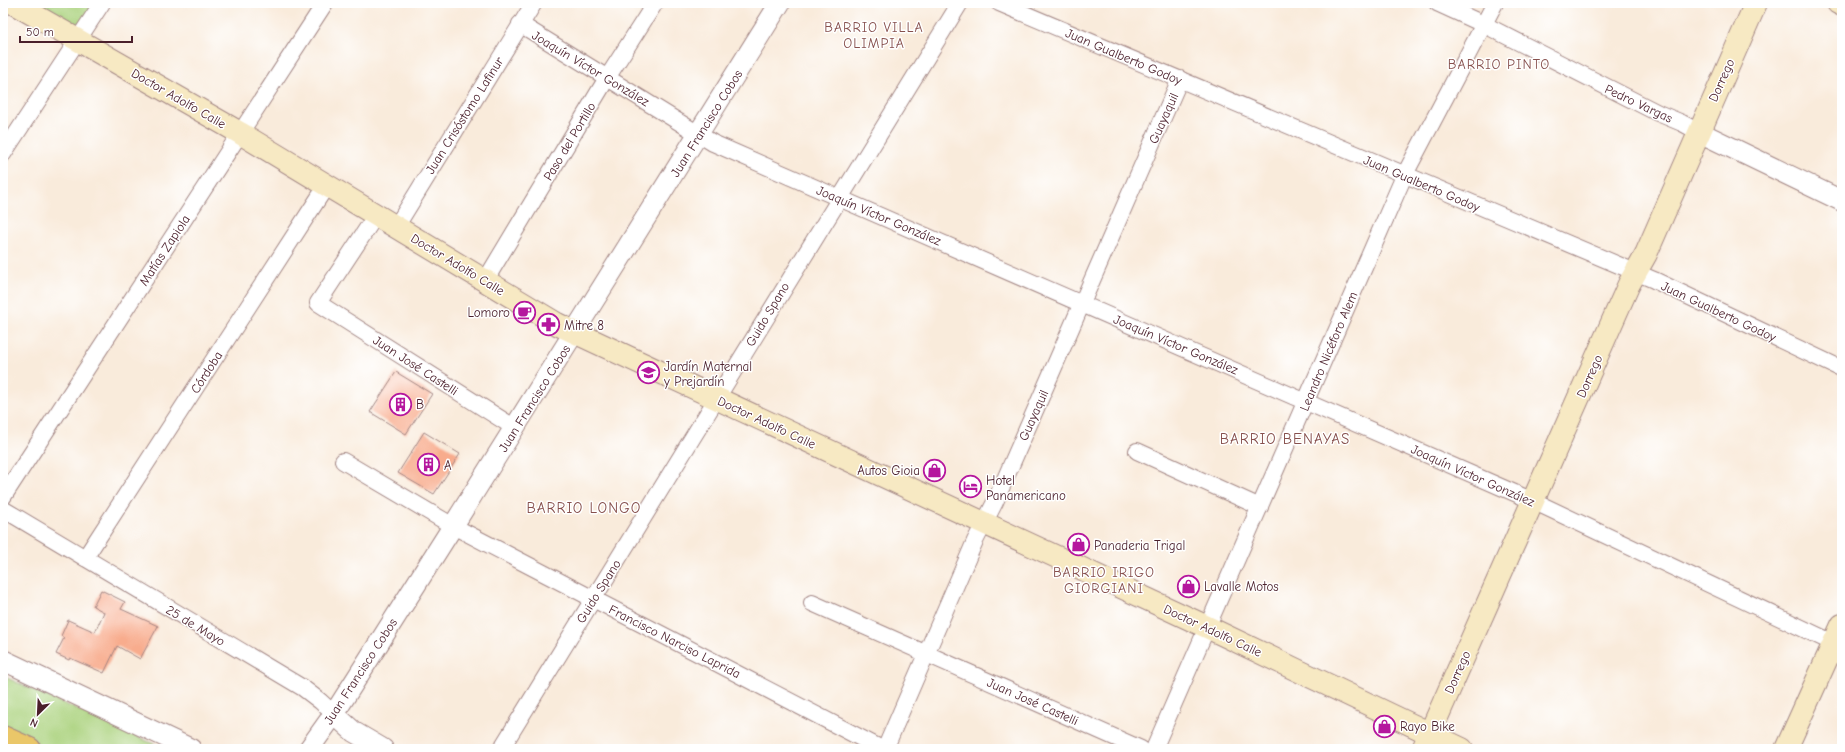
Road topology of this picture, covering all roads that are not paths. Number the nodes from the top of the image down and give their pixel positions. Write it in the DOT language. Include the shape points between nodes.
graph roads {
  1 [pos="13,3"];
  2 [pos="102,3"];
  3 [pos="325,3"];
  4 [pos="534,3"];
  5 [pos="655,3"];
  6 [pos="780,3"];
  7 [pos="960,3"];
  8 [pos="999,3"];
  9 [pos="1437,3"];
  10 [pos="1495,3"];
  11 [pos="1756,3"];
  12 [pos="1838,3"];
  13 [pos="1842,5"];
  14 [pos="520,24"];
  15 [pos="1483,24"];
  16 [pos="78,40"];
  17 [pos="608,78"];
  18 [pos="1180,79"];
  19 [pos="1698,132"];
  20 [pos="240,133"];
  21 [pos="699,135"];
  22 [pos="3,154"];
  23 [pos="1404,176"];
  24 [pos="327,186"];
  25 [pos="839,198"];
  26 [pos="1842,201"];
  27 [pos="376,215"];
  28 [pos="396,227"];
  29 [pos="1635,273"];
  30 [pos="485,281"];
  31 [pos="1082,304"];
  32 [pos="574,333"];
  33 [pos="1842,369"];
  34 [pos="716,398"];
  35 [pos="1306,401"];
  36 [pos="514,428"];
  37 [pos="1137,451"];
  38 [pos="344,461"];
  39 [pos="3,497"];
  40 [pos="1533,501"];
  41 [pos="1260,507"];
  42 [pos="3,509"];
  43 [pos="984,523"];
  44 [pos="453,526"];
  45 [pos="85,558"];
  46 [pos="593,599"];
  47 [pos="812,603"];
  48 [pos="1207,627"];
  49 [pos="1839,638"];
  50 [pos="926,654"];
  51 [pos="3,660"];
  52 [pos="334,714"];
  53 [pos="3,737"];
  54 [pos="1426,741"];
  55 [pos="30,749"];
  56 [pos="191,749"];
  57 [pos="309,749"];
  58 [pos="383,749"];
  59 [pos="501,749"];
  60 [pos="884,749"];
  61 [pos="1141,749"];
  62 [pos="1154,749"];
  63 [pos="1462,749"];
  64 [pos="1786,749"];
  1 -- 16 [label="main road, Doctor Adolfo Calle"];
  2 -- 16 [label="street"];
  3 -- 20 [label="street, Matías Zapiola"];
  4 -- 14 [label="street, Juan Crisóstomo Lafinur"];
  5 -- 17 [label="street, Paso del Portillo"];
  6 -- 21 [label="street, Juan Francisco Cobos"];
  7 -- 25 [label="street, Guido Spano"];
  8 -- 18 [label="street, Juan Gualberto Godoy"];
  9 -- 15 [label="street, Pedro Vargas"];
  10 -- 15 [label="street, Leandro Nicéforo Alem"];
  11 -- 19 [label="main road, Dorrego"];
  12 -- 13 [label="main road"];
  14 -- 17 [label="street, Joaquín Víctor González"];
  14 -- 28 [label="street, Juan Crisóstomo Lafinur"];
  15 -- 19 [label="street, Pedro Vargas"];
  15 -- 23 [label="street, Leandro Nicéforo Alem"];
  16 -- 20 [label="main road, Doctor Adolfo Calle"];
  16 -- 22 [label="street"];
  17 -- 21 [label="street, Joaquín Víctor González"];
  17 -- 30 [label="street, Paso del Portillo"];
  18 -- 23 [label="street, Juan Gualberto Godoy"];
  18 -- 31 [label="street, Guayaquil"];
  19 -- 26 [label="street, Pedro Vargas"];
  19 -- 29 [label="main road, Dorrego" via="1646,254"];
  20 -- 24 [label="main road, Doctor Adolfo Calle"];
  20 -- 39 [label="street, Matías Zapiola"];
  21 -- 25 [label="street, Joaquín Víctor González"];
  21 -- 32 [label="street, Juan Francisco Cobos"];
  23 -- 29 [label="street, Juan Gualberto Godoy"];
  23 -- 35 [label="street, Leandro Nicéforo Alem"];
  24 -- 27 [label="main road, Doctor Adolfo Calle"];
  24 -- 45 [label="street, Córdoba"];
  25 -- 31 [label="street, Joaquín Víctor González"];
  25 -- 34 [label="street, Guido Spano"];
  27 -- 28 [label="main road, Doctor Adolfo Calle"];
  27 -- 36 [label="street, Juan José Castelli" via="318,303"];
  28 -- 30 [label="main road, Doctor Adolfo Calle"];
  29 -- 33 [label="street, Juan Gualberto Godoy"];
  29 -- 40 [label="main road, Dorrego"];
  30 -- 32 [label="main road, Doctor Adolfo Calle"];
  31 -- 35 [label="street, Joaquín Víctor González"];
  31 -- 43 [label="street, Guayaquil"];
  32 -- 34 [label="main road, Doctor Adolfo Calle"];
  32 -- 36 [label="street, Juan Francisco Cobos"];
  34 -- 43 [label="main road, Doctor Adolfo Calle"];
  34 -- 46 [label="street, Guido Spano"];
  35 -- 40 [label="street, Joaquín Víctor González"];
  35 -- 41 [label="street, Leandro Nicéforo Alem"];
  36 -- 44 [label="street, Juan Francisco Cobos"];
  37 -- 41 [label="street"];
  38 -- 44 [label="street, Francisco Narciso Laprida"];
  40 -- 49 [label="street, Joaquín Víctor González"];
  40 -- 54 [label="main road, Dorrego"];
  41 -- 48 [label="street, Leandro Nicéforo Alem"];
  42 -- 45 [label="street, 25 de Mayo"];
  43 -- 48 [label="main road, Doctor Adolfo Calle"];
  43 -- 50 [label="street, Guayaquil"];
  44 -- 46 [label="street, Francisco Narciso Laprida"];
  44 -- 52 [label="street, Juan Francisco Cobos"];
  45 -- 52 [label="street, 25 de Mayo" via="303,688"];
  46 -- 59 [label="street, Guido Spano"];
  46 -- 60 [label="street, Francisco Narciso Laprida"];
  47 -- 50 [label="street, Juan José Castelli"];
  48 -- 54 [label="main road, Doctor Adolfo Calle"];
  48 -- 62 [label="street, Leandro Nicéforo Alem"];
  49 -- 64 [label="main road"];
  50 -- 60 [label="street, Guayaquil"];
  50 -- 61 [label="street, Juan José Castelli"];
  51 -- 56 [label="street"];
  52 -- 57 [label="street, Juan Francisco Cobos"];
  52 -- 58 [label="street, 25 de Mayo" via="354,732"];
  53 -- 55 [label="highway"];
  54 -- 63 [label="main road, Doctor Adolfo Calle"];
}
